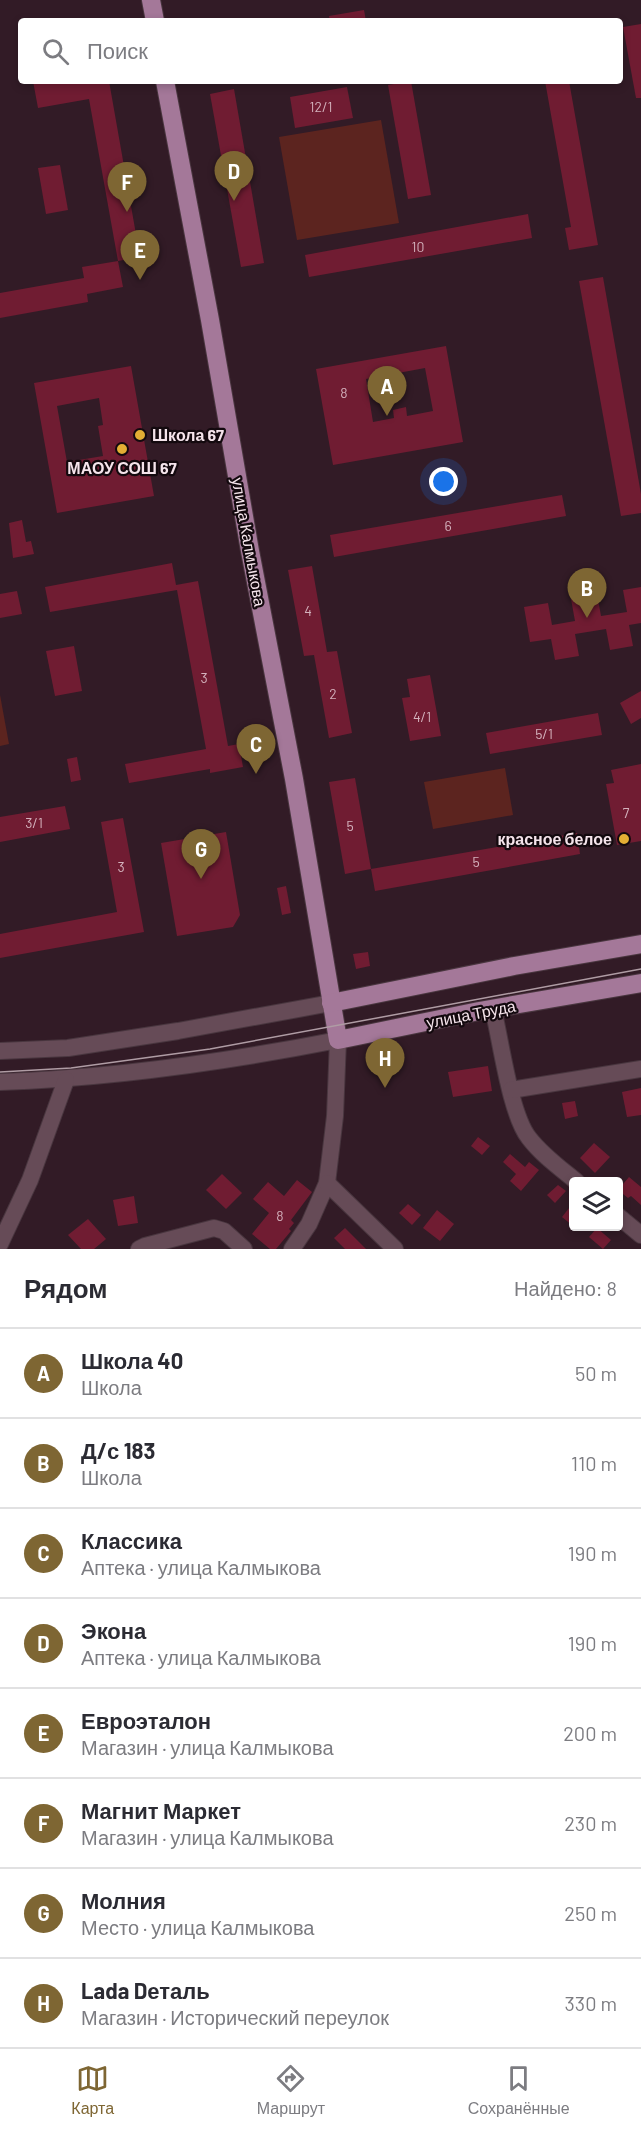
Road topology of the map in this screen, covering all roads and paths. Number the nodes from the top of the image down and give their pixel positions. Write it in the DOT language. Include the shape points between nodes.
graph roads {
  1 [pos="151,0"];
  2 [pos="154,18"];
  3 [pos="166,84"];
  4 [pos="641,944"];
  5 [pos="641,983"];
  6 [pos="331,1003"];
  7 [pos="493,1009"];
  8 [pos="338,1040"];
  9 [pos="0,1052"];
  10 [pos="641,1070"];
  11 [pos="66,1080"];
  12 [pos="0,1082"];
  13 [pos="511,1090"];
  14 [pos="571,1177"];
  15 [pos="327,1183"];
  16 [pos="623,1220"];
  17 [pos="641,1235"];
  18 [pos="0,1245"];
  19 [pos="139,1249"];
  20 [pos="244,1249"];
  21 [pos="292,1249"];
  22 [pos="395,1249"];
  1 -- 2 [label="main road"];
  3 -- 6 [label="main road, улица Калмыкова" via="294,779"];
  4 -- 6 [label="main road"];
  5 -- 7 [label="main road, улица Труда"];
  6 -- 8 [label="main road"];
  6 -- 9 [label="street" via="68,1048"];
  7 -- 8 [label="main road, улица Труда"];
  7 -- 13 [label="street"];
  8 -- 11 [label="street" via="183,1067"];
  8 -- 15 [label="street"];
  10 -- 13 [label="street"];
  11 -- 12 [label="street"];
  11 -- 18 [label="street" via="30,1180"];
  13 -- 14 [label="street" via="528,1136"];
  15 -- 21 [label="street" via="309,1224"];
  15 -- 22 [label="street"];
  16 -- 17 [label="street"];
  19 -- 20 [label="street" via="214,1228 224,1231"];
}
